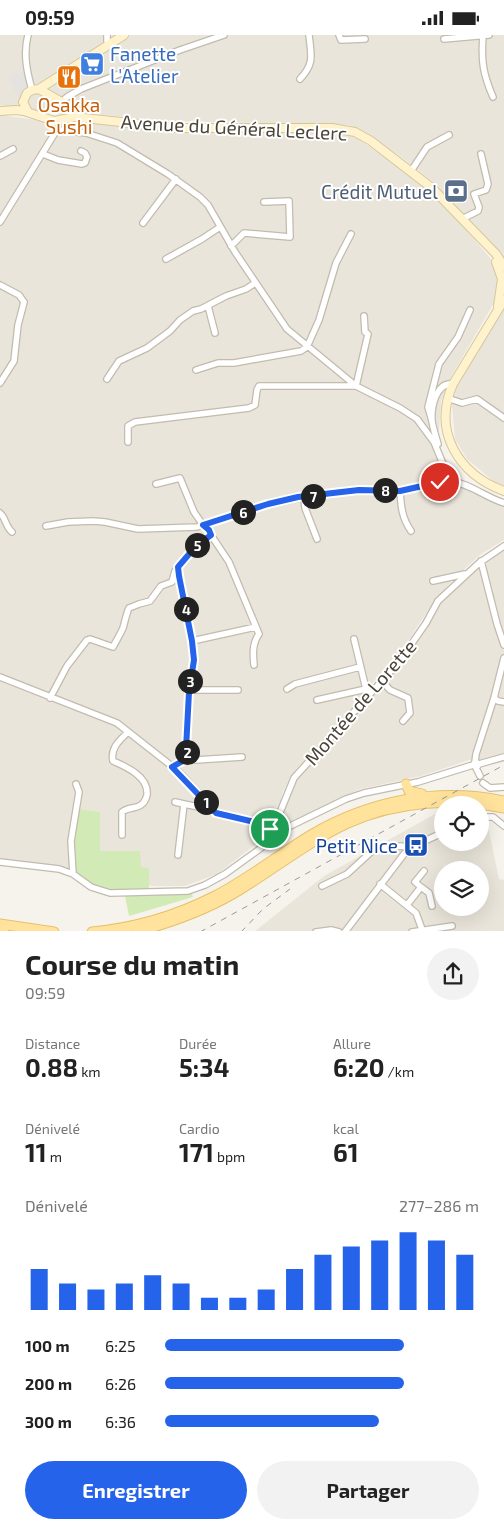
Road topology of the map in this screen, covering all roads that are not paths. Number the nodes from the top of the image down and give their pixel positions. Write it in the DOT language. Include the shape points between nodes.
graph roads {
  1 [pos="28,35"];
  2 [pos="108,35"];
  3 [pos="124,35"];
  4 [pos="224,35"];
  5 [pos="309,35"];
  6 [pos="339,35"];
  7 [pos="486,35"];
  8 [pos="365,39"];
  9 [pos="444,39"];
  10 [pos="109,44"];
  11 [pos="300,79"];
  12 [pos="48,83"];
  13 [pos="35,90"];
  14 [pos="50,95"];
  15 [pos="493,97"];
  16 [pos="23,102"];
  17 [pos="61,102"];
  18 [pos="16,109"];
  19 [pos="67,109"];
  20 [pos="1,112"];
  21 [pos="28,112"];
  22 [pos="74,117"];
  23 [pos="61,120"];
  24 [pos="58,130"];
  25 [pos="448,135"];
  26 [pos="13,149"];
  27 [pos="81,151"];
  28 [pos="43,154"];
  29 [pos="480,154"];
  30 [pos="0,156"];
  31 [pos="411,171"];
  32 [pos="176,179"];
  33 [pos="264,202"];
  34 [pos="462,219"];
  35 [pos="0,221"];
  36 [pos="143,223"];
  37 [pos="220,227"];
  38 [pos="351,234"];
  39 [pos="483,241"];
  40 [pos="231,246"];
  41 [pos="166,259"];
  42 [pos="504,267"];
  43 [pos="255,283"];
  44 [pos="0,285"];
  45 [pos="503,287"];
  46 [pos="504,300"];
  47 [pos="208,306"];
  48 [pos="470,310"];
  49 [pos="494,315"];
  50 [pos="364,316"];
  51 [pos="215,333"];
  52 [pos="308,347"];
  53 [pos="196,370"];
  54 [pos="108,379"];
  55 [pos="0,383"];
  56 [pos="453,384"];
  57 [pos="356,386"];
  58 [pos="448,398"];
  59 [pos="504,418"];
  60 [pos="432,421"];
  61 [pos="128,442"];
  62 [pos="440,456"];
  63 [pos="450,481"];
  64 [pos="156,484"];
  65 [pos="400,491"];
  66 [pos="504,491"];
  67 [pos="304,497"];
  68 [pos="504,503"];
  69 [pos="0,513"];
  70 [pos="203,525"];
  71 [pos="46,526"];
  72 [pos="411,531"];
  73 [pos="12,532"];
  74 [pos="211,535"];
  75 [pos="317,539"];
  76 [pos="504,546"];
  77 [pos="481,561"];
  78 [pos="179,570"];
  79 [pos="467,574"];
  80 [pos="433,581"];
  81 [pos="504,618"];
  82 [pos="497,624"];
  83 [pos="256,627"];
  84 [pos="354,639"];
  85 [pos="192,641"];
  86 [pos="504,645"];
  87 [pos="504,658"];
  88 [pos="254,665"];
  89 [pos="360,667"];
  90 [pos="0,677"];
  91 [pos="382,681"];
  92 [pos="288,689"];
  93 [pos="189,690"];
  94 [pos="238,690"];
  95 [pos="369,690"];
  96 [pos="50,697"];
  97 [pos="494,698"];
  98 [pos="316,700"];
  99 [pos="504,702"];
  100 [pos="402,721"];
  101 [pos="128,732"];
  102 [pos="242,757"];
  103 [pos="504,757"];
  104 [pos="188,758"];
  105 [pos="476,765"];
  106 [pos="172,767"];
  107 [pos="76,784"];
  108 [pos="406,784"];
  109 [pos="504,787"];
  110 [pos="434,796"];
  111 [pos="435,796"];
  112 [pos="489,799"];
  113 [pos="504,801"];
  114 [pos="175,802"];
  115 [pos="184,804"];
  116 [pos="434,804"];
  117 [pos="489,806"];
  118 [pos="504,808"];
  119 [pos="213,809"];
  120 [pos="489,809"];
  121 [pos="504,812"];
  122 [pos="489,817"];
  123 [pos="504,826"];
  124 [pos="274,831"];
  125 [pos="122,835"];
  126 [pos="434,837"];
  127 [pos="410,848"];
  128 [pos="178,855"];
  129 [pos="0,862"];
  130 [pos="424,871"];
  131 [pos="72,874"];
  132 [pos="380,884"];
  133 [pos="322,887"];
  134 [pos="420,887"];
  135 [pos="407,905"];
  136 [pos="432,905"];
  137 [pos="0,924"];
  138 [pos="452,926"];
  139 [pos="423,930"];
  140 [pos="0,931"];
  141 [pos="4,931"];
  142 [pos="54,931"];
  143 [pos="92,931"];
  144 [pos="136,931"];
  145 [pos="316,931"];
  146 [pos="339,931"];
  147 [pos="345,931"];
  148 [pos="412,931"];
  1 -- 13 [label="street" via="25,58"];
  2 -- 10 [label="street"];
  3 -- 10 [label="main road"];
  4 -- 17 [label="street" via="81,89"];
  5 -- 11 [label="street" via="312,61"];
  6 -- 8 [label="street" via="340,40"];
  7 -- 9 [label="street"];
  7 -- 15 [label="street" via="481,58"];
  10 -- 12 [label="main road"];
  12 -- 13 [label="main road"];
  12 -- 14 [label="main road"];
  13 -- 14 [label="main road"];
  13 -- 16 [label="main road" via="25,95"];
  14 -- 17 [label="main road"];
  16 -- 18 [label="main road"];
  16 -- 21 [label="main road"];
  17 -- 19 [label="main road"];
  18 -- 20 [label="main road"];
  18 -- 21 [label="main road"];
  19 -- 22 [label="main road"];
  19 -- 23 [label="main road"];
  21 -- 23 [label="main road"];
  22 -- 23 [label="main road, Avenue du Général Leclerc"];
  22 -- 31 [label="main road, Avenue du Général Leclerc" via="182,128 340,128 362,135"];
  23 -- 24 [label="street"];
  24 -- 28 [label="street"];
  24 -- 32 [label="street" via="86,133 117,143"];
  25 -- 31 [label="street" via="427,147"];
  26 -- 30 [label="street"];
  27 -- 28 [label="street" via="87,157 82,164"];
  28 -- 35 [label="street"];
  29 -- 34 [label="street" via="488,184 486,190 474,194 478,211"];
  31 -- 34 [label="main road, Avenue du Général Leclerc"];
  32 -- 36 [label="street"];
  32 -- 37 [label="street" via="204,200"];
  33 -- 40 [label="street" via="289,201 290,237 244,233"];
  34 -- 39 [label="main road, Avenue du Général Leclerc"];
  37 -- 40 [label="street"];
  37 -- 41 [label="street"];
  38 -- 52 [label="street" via="336,263"];
  39 -- 42 [label="main road, Avenue du Général Leclerc"];
  39 -- 45 [label="main road, Avenue du Général Leclerc" via="501,273"];
  40 -- 43 [label="street"];
  43 -- 47 [label="street"];
  43 -- 52 [label="street" via="287,329"];
  44 -- 55 [label="street" via="19,295 24,302 14,361"];
  45 -- 49 [label="main road, Avenue du Général Leclerc"];
  46 -- 49 [label="main road, Avenue du Général Leclerc"];
  47 -- 51 [label="street"];
  47 -- 54 [label="street" via="193,311 147,348 119,361"];
  48 -- 60 [label="street" via="458,337 439,364 428,407"];
  49 -- 56 [label="main road, Avenue du Général Leclerc"];
  50 -- 57 [label="street" via="368,334"];
  52 -- 53 [label="street" via="302,351 218,363"];
  52 -- 57 [label="street"];
  56 -- 58 [label="main road, Avenue du Général Leclerc"];
  56 -- 60 [label="street" via="441,387 434,402"];
  57 -- 61 [label="street" via="259,386 255,405 249,408 135,423 128,426"];
  57 -- 62 [label="street" via="417,419"];
  58 -- 59 [label="street" via="462,403 477,399"];
  58 -- 66 [label="main road, Avenue du Général Leclerc" via="447,431 457,456 474,475"];
  60 -- 62 [label="street"];
  62 -- 63 [label="street"];
  63 -- 65 [label="street"];
  63 -- 68 [label="street"];
  64 -- 70 [label="street" via="180,478"];
  65 -- 67 [label="street" via="359,490"];
  65 -- 72 [label="street" via="401,509"];
  67 -- 70 [label="street" via="268,504"];
  67 -- 75 [label="street"];
  69 -- 73 [label="street"];
  70 -- 71 [label="street" via="138,529 93,521"];
  70 -- 74 [label="street"];
  74 -- 78 [label="street" via="196,546 178,567"];
  74 -- 83 [label="street" via="229,562"];
  76 -- 77 [label="street, Montée de Lorette"];
  77 -- 79 [label="street, Montée de Lorette"];
  77 -- 82 [label="street"];
  78 -- 85 [label="street"];
  78 -- 96 [label="street" via="175,571 172,582 161,586 150,601 129,608 113,647 87,640 66,666"];
  79 -- 80 [label="street"];
  79 -- 91 [label="street, Montée de Lorette" via="438,601 412,645"];
  81 -- 82 [label="street"];
  82 -- 86 [label="street"];
  83 -- 85 [label="street"];
  83 -- 88 [label="street" via="259,634 253,650"];
  84 -- 89 [label="street"];
  85 -- 93 [label="street" via="194,660"];
  87 -- 97 [label="street"];
  89 -- 92 [label="street" via="295,684"];
  89 -- 95 [label="street"];
  90 -- 96 [label="street"];
  91 -- 95 [label="street, Montée de Lorette"];
  91 -- 100 [label="street" via="390,690 408,698 410,713"];
  93 -- 94 [label="street"];
  93 -- 104 [label="street"];
  95 -- 98 [label="street"];
  95 -- 124 [label="street, Montée de Lorette" via="294,778"];
  96 -- 101 [label="street" via="117,723"];
  97 -- 99 [label="street"];
  97 -- 105 [label="street" via="476,754"];
  101 -- 106 [label="street"];
  101 -- 125 [label="street" via="116,744 113,761 138,775 147,793 142,805 122,812"];
  102 -- 104 [label="street"];
  103 -- 105 [label="street"];
  104 -- 106 [label="street"];
  105 -- 108 [label="street"];
  105 -- 109 [label="street" via="481,779 490,789"];
  106 -- 119 [label="street"];
  107 -- 131 [label="street" via="79,792 71,841"];
  108 -- 111 [label="main road" via="412,793"];
  108 -- 124 [label="street" via="346,799"];
  110 -- 143 [label="main road" via="391,802 343,819 216,895 178,913 129,927"];
  112 -- 113 [label="main road"];
  114 -- 115 [label="street"];
  115 -- 119 [label="street"];
  115 -- 128 [label="street"];
  116 -- 144 [label="main road" via="411,805 361,818 322,836 215,903 177,920"];
  117 -- 118 [label="main road"];
  119 -- 124 [label="street" via="232,818 267,825"];
  120 -- 121 [label="main road"];
  122 -- 123 [label="street"];
  124 -- 131 [label="street" via="261,848 225,874 188,891 110,893 91,887"];
  126 -- 127 [label="street"];
  127 -- 132 [label="street"];
  127 -- 133 [label="street" via="377,849 347,874"];
  129 -- 131 [label="street" via="51,867"];
  130 -- 134 [label="street" via="415,882"];
  132 -- 135 [label="street"];
  132 -- 147 [label="street"];
  134 -- 135 [label="street"];
  134 -- 136 [label="street" via="429,893"];
  135 -- 139 [label="street" via="416,913"];
  137 -- 142 [label="main road"];
  138 -- 139 [label="street"];
  139 -- 148 [label="street"];
  140 -- 141 [label="main road"];
  145 -- 146 [label="street"];
}
